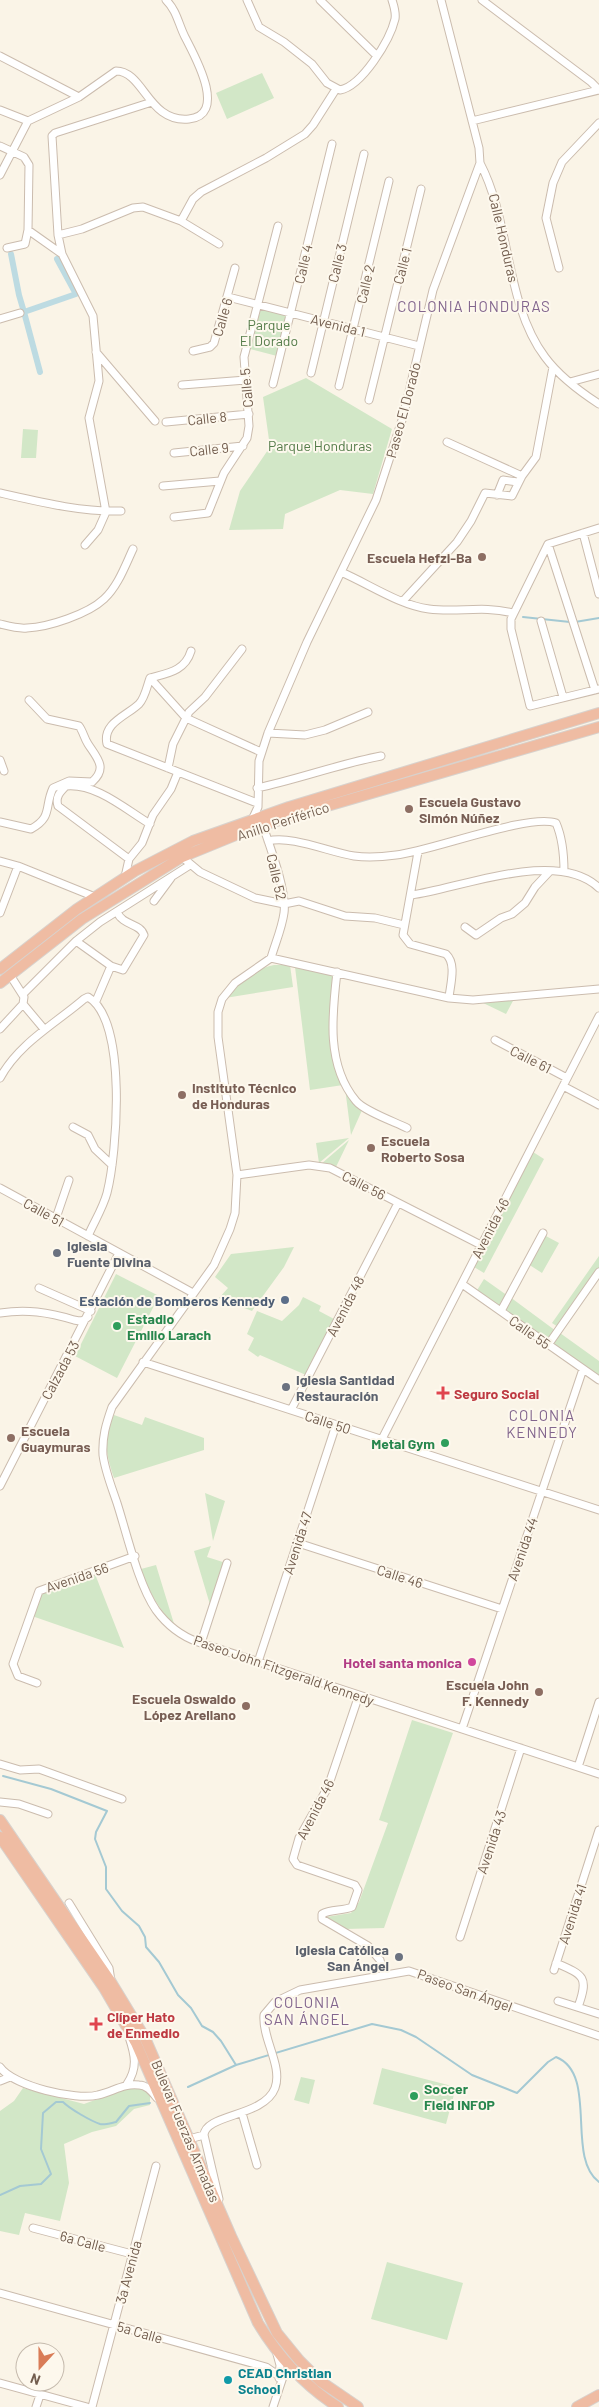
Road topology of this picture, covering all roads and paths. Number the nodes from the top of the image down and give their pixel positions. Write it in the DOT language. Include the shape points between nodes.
graph roads {
  1 [pos="166,0"];
  2 [pos="247,0"];
  3 [pos="320,0"];
  4 [pos="392,0"];
  5 [pos="441,0"];
  6 [pos="482,0"];
  7 [pos="0,56"];
  8 [pos="377,56"];
  9 [pos="336,88"];
  10 [pos="599,90"];
  11 [pos="79,98"];
  12 [pos="152,102"];
  13 [pos="0,110"];
  14 [pos="28,121"];
  15 [pos="472,121"];
  16 [pos="599,123"];
  17 [pos="332,144"];
  18 [pos="0,146"];
  19 [pos="13,151"];
  20 [pos="364,154"];
  21 [pos="480,163"];
  22 [pos="0,175"];
  23 [pos="389,181"];
  24 [pos="421,189"];
  25 [pos="181,222"];
  26 [pos="278,226"];
  27 [pos="28,230"];
  28 [pos="58,235"];
  29 [pos="219,244"];
  30 [pos="7,248"];
  31 [pos="62,254"];
  32 [pos="235,268"];
  33 [pos="559,268"];
  34 [pos="228,297"];
  35 [pos="257,304"];
  36 [pos="292,313"];
  37 [pos="20,314"];
  38 [pos="0,319"];
  39 [pos="322,321"];
  40 [pos="354,329"];
  41 [pos="385,337"];
  42 [pos="419,346"];
  43 [pos="193,351"];
  44 [pos="96,352"];
  45 [pos="553,367"];
  46 [pos="311,373"];
  47 [pos="599,374"];
  48 [pos="246,380"];
  49 [pos="570,382"];
  50 [pos="273,384"];
  51 [pos="182,385"];
  52 [pos="339,386"];
  53 [pos="369,400"];
  54 [pos="599,404"];
  55 [pos="249,414"];
  56 [pos="155,420"];
  57 [pos="166,422"];
  58 [pos="447,442"];
  59 [pos="244,446"];
  60 [pos="174,453"];
  61 [pos="520,479"];
  62 [pos="220,481"];
  63 [pos="163,486"];
  64 [pos="0,493"];
  65 [pos="497,495"];
  66 [pos="121,511"];
  67 [pos="106,512"];
  68 [pos="174,517"];
  69 [pos="599,528"];
  70 [pos="583,533"];
  71 [pos="548,544"];
  72 [pos="84,545"];
  73 [pos="133,549"];
  74 [pos="341,572"];
  75 [pos="599,594"];
  76 [pos="403,601"];
  77 [pos="513,613"];
  78 [pos="542,621"];
  79 [pos="0,624"];
  80 [pos="242,650"];
  81 [pos="191,651"];
  82 [pos="150,678"];
  83 [pos="597,689"];
  84 [pos="564,697"];
  85 [pos="29,700"];
  86 [pos="599,705"];
  87 [pos="368,712"];
  88 [pos="599,713"];
  89 [pos="588,717"];
  90 [pos="186,718"];
  91 [pos="599,727"];
  92 [pos="268,733"];
  93 [pos="261,752"];
  94 [pos="381,756"];
  95 [pos="0,760"];
  96 [pos="168,768"];
  97 [pos="4,771"];
  98 [pos="178,772"];
  99 [pos="257,788"];
  100 [pos="257,805"];
  101 [pos="268,814"];
  102 [pos="252,820"];
  103 [pos="0,822"];
  104 [pos="150,824"];
  105 [pos="263,826"];
  106 [pos="268,841"];
  107 [pos="418,852"];
  108 [pos="182,857"];
  109 [pos="129,859"];
  110 [pos="0,861"];
  111 [pos="190,865"];
  112 [pos="18,866"];
  113 [pos="550,871"];
  114 [pos="564,872"];
  115 [pos="174,874"];
  116 [pos="125,877"];
  117 [pos="599,888"];
  118 [pos="137,891"];
  119 [pos="412,896"];
  120 [pos="95,897"];
  121 [pos="154,901"];
  122 [pos="284,904"];
  123 [pos="117,912"];
  124 [pos="0,913"];
  125 [pos="404,925"];
  126 [pos="465,927"];
  127 [pos="76,941"];
  128 [pos="271,958"];
  129 [pos="111,966"];
  130 [pos="0,969"];
  131 [pos="337,972"];
  132 [pos="10,976"];
  133 [pos="599,981"];
  134 [pos="0,983"];
  135 [pos="599,989"];
  136 [pos="23,994"];
  137 [pos="449,998"];
  138 [pos="96,1002"];
  139 [pos="23,1004"];
  140 [pos="599,1016"];
  141 [pos="0,1029"];
  142 [pos="44,1029"];
  143 [pos="495,1040"];
  144 [pos="0,1078"];
  145 [pos="567,1078"];
  146 [pos="563,1086"];
  147 [pos="599,1105"];
  148 [pos="73,1127"];
  149 [pos="407,1128"];
  150 [pos="112,1165"];
  151 [pos="237,1175"];
  152 [pos="69,1180"];
  153 [pos="0,1188"];
  154 [pos="398,1203"];
  155 [pos="56,1218"];
  156 [pos="544,1233"];
  157 [pos="88,1236"];
  158 [pos="481,1245"];
  159 [pos="120,1253"];
  160 [pos="599,1272"];
  161 [pos="462,1284"];
  162 [pos="39,1288"];
  163 [pos="193,1293"];
  164 [pos="501,1311"];
  165 [pos="0,1313"];
  166 [pos="90,1314"];
  167 [pos="548,1345"];
  168 [pos="143,1362"];
  169 [pos="582,1369"];
  170 [pos="599,1380"];
  171 [pos="291,1410"];
  172 [pos="336,1425"];
  173 [pos="382,1440"];
  174 [pos="0,1486"];
  175 [pos="541,1491"];
  176 [pos="599,1510"];
  177 [pos="298,1543"];
  178 [pos="134,1556"];
  179 [pos="227,1563"];
  180 [pos="502,1610"];
  181 [pos="201,1643"];
  182 [pos="258,1662"];
  183 [pos="37,1683"];
  184 [pos="360,1695"];
  185 [pos="599,1702"];
  186 [pos="462,1729"];
  187 [pos="521,1748"];
  188 [pos="0,1764"];
  189 [pos="578,1767"];
  190 [pos="599,1774"];
  191 [pos="122,1799"];
  192 [pos="0,1802"];
  193 [pos="48,1814"];
  194 [pos="0,1820"];
  195 [pos="599,1830"];
  196 [pos="0,1838"];
  197 [pos="69,1903"];
  198 [pos="460,1937"];
  199 [pos="384,1974"];
  200 [pos="111,1982"];
  201 [pos="558,2001"];
  202 [pos="578,2008"];
  203 [pos="599,2014"];
  204 [pos="123,2020"];
  205 [pos="599,2036"];
  206 [pos="0,2067"];
  207 [pos="10,2077"];
  208 [pos="0,2081"];
  209 [pos="126,2084"];
  210 [pos="163,2103"];
  211 [pos="242,2113"];
  212 [pos="204,2135"];
  213 [pos="189,2139"];
  214 [pos="257,2165"];
  215 [pos="156,2166"];
  216 [pos="222,2215"];
  217 [pos="33,2228"];
  218 [pos="132,2254"];
  219 [pos="0,2293"];
  220 [pos="114,2325"];
  221 [pos="276,2350"];
  222 [pos="279,2376"];
  223 [pos="301,2378"];
  224 [pos="0,2383"];
  225 [pos="278,2388"];
  226 [pos="40,2395"];
  227 [pos="599,2396"];
  228 [pos="36,2407"];
  229 [pos="87,2407"];
  230 [pos="92,2407"];
  231 [pos="273,2407"];
  232 [pos="338,2407"];
  233 [pos="358,2407"];
  234 [pos="578,2407"];
  1 -- 12 [label="street" via="175,10 208,89 205,110 189,119 158,111"];
  2 -- 9 [label="street" via="258,27 284,42"];
  3 -- 8 [label="street"];
  4 -- 8 [label="street" via="396,17 386,44"];
  5 -- 15 [label="street"];
  6 -- 10 [label="street"];
  7 -- 11 [label="street"];
  8 -- 9 [label="street" via="350,86"];
  9 -- 25 [label="street" via="305,134 201,192 193,199"];
  10 -- 15 [label="street"];
  11 -- 12 [label="street" via="122,71"];
  11 -- 14 [label="street"];
  12 -- 28 [label="street" via="55,133 52,142"];
  13 -- 14 [label="street"];
  14 -- 19 [label="street"];
  15 -- 21 [label="street"];
  16 -- 33 [label="street" via="562,162 553,183 546,218"];
  17 -- 36 [label="street, Calle 4"];
  18 -- 19 [label="street"];
  19 -- 22 [label="street"];
  19 -- 27 [label="street" via="24,157 29,166"];
  20 -- 39 [label="street, Calle 3"];
  21 -- 42 [label="street, Paseo El Dorado" via="433,290"];
  21 -- 45 [label="street, Calle Honduras" via="497,202 516,292 526,320 538,346"];
  23 -- 40 [label="street, Calle 2"];
  24 -- 41 [label="street, Calle 1"];
  25 -- 28 [label="street" via="149,209 133,208"];
  25 -- 29 [label="street"];
  26 -- 35 [label="street, Calle 5"];
  27 -- 30 [label="street" via="25,244"];
  27 -- 31 [label="street"];
  28 -- 31 [label="street"];
  31 -- 44 [label="street" via="93,316"];
  32 -- 34 [label="street, Calle 6"];
  34 -- 35 [label="street, Avenida 1"];
  34 -- 43 [label="street, Calle 6" via="214,343 210,348"];
  35 -- 36 [label="street, Avenida 1"];
  35 -- 48 [label="street, Calle 5" via="244,357"];
  36 -- 39 [label="street, Avenida 1"];
  36 -- 50 [label="street, Calle 4"];
  37 -- 38 [label="street"];
  39 -- 40 [label="street, Avenida 1"];
  39 -- 46 [label="street, Calle 3"];
  40 -- 41 [label="street, Avenida 1"];
  40 -- 52 [label="street, Calle 2"];
  41 -- 42 [label="street, Avenida 1"];
  41 -- 53 [label="street, Calle 1"];
  42 -- 74 [label="street, Paseo El Dorado" via="403,417 382,484"];
  44 -- 56 [label="street"];
  44 -- 67 [label="street" via="99,381 89,418"];
  45 -- 49 [label="street, Calle Honduras"];
  45 -- 61 [label="street" via="536,457"];
  47 -- 49 [label="street"];
  48 -- 51 [label="street"];
  48 -- 55 [label="street, Calle 5"];
  49 -- 54 [label="street, Calle Honduras"];
  55 -- 57 [label="street, Calle 8"];
  55 -- 59 [label="street, Calle 5" via="250,426"];
  58 -- 61 [label="street"];
  59 -- 60 [label="street, Calle 9"];
  59 -- 62 [label="street, Calle 5" via="234,456"];
  61 -- 65 [label="street" via="503,480"];
  61 -- 65 [label="street" via="512,496"];
  62 -- 63 [label="street"];
  62 -- 68 [label="street, Calle 5" via="208,513"];
  64 -- 67 [label="street" via="52,506"];
  65 -- 76 [label="street" via="485,493 472,521 457,542"];
  66 -- 67 [label="street"];
  67 -- 72 [label="street" via="98,530"];
  69 -- 70 [label="street"];
  70 -- 71 [label="street"];
  70 -- 75 [label="street"];
  71 -- 77 [label="street"];
  71 -- 83 [label="street"];
  73 -- 79 [label="street" via="106,598 90,610 26,628"];
  74 -- 76 [label="street"];
  74 -- 92 [label="street, Paseo El Dorado"];
  76 -- 77 [label="street" via="430,609 494,608"];
  77 -- 84 [label="street" via="511,629 530,706"];
  78 -- 84 [label="street"];
  80 -- 90 [label="street"];
  81 -- 82 [label="street" via="184,665 176,671"];
  82 -- 90 [label="street"];
  82 -- 96 [label="street" via="139,704 116,720 106,744"];
  83 -- 84 [label="street"];
  85 -- 103 [label="street" via="47,719 79,726 101,762 101,769 92,782 69,780 54,788 42,823 30,829"];
  86 -- 89 [label="street"];
  87 -- 92 [label="street" via="326,730 305,735"];
  88 -- 89 [label="highway, Anillo Periférico"];
  89 -- 101 [label="highway, Anillo Periférico"];
  90 -- 93 [label="street"];
  90 -- 96 [label="street" via="173,744"];
  91 -- 105 [label="highway, Anillo Periférico"];
  92 -- 93 [label="street, Paseo El Dorado"];
  93 -- 99 [label="street, Paseo El Dorado"];
  94 -- 99 [label="street" via="351,761"];
  95 -- 97 [label="street"];
  96 -- 98 [label="street"];
  98 -- 100 [label="street"];
  98 -- 104 [label="street"];
  99 -- 100 [label="street, Paseo El Dorado"];
  100 -- 101 [label="street"];
  100 -- 102 [label="street, Paseo El Dorado"];
  101 -- 102 [label="highway, Anillo Periférico"];
  102 -- 116 [label="highway, Anillo Periférico" via="193,841"];
  104 -- 109 [label="street" via="142,843"];
  104 -- 109 [label="street" via="80,785 66,786 59,794 58,806"];
  105 -- 106 [label="street, Calle 52"];
  105 -- 108 [label="highway, Anillo Periférico"];
  106 -- 107 [label="street" via="293,841 341,854 367,857"];
  106 -- 122 [label="street, Calle 52"];
  107 -- 114 [label="street" via="528,822 549,821 556,823 559,830"];
  107 -- 119 [label="street"];
  108 -- 111 [label="street"];
  108 -- 118 [label="highway, Anillo Periférico"];
  109 -- 116 [label="street"];
  110 -- 112 [label="street"];
  111 -- 115 [label="street"];
  111 -- 122 [label="street" via="255,898"];
  112 -- 120 [label="street"];
  112 -- 124 [label="street"];
  113 -- 114 [label="street"];
  113 -- 119 [label="street" via="507,874"];
  113 -- 126 [label="street" via="512,914 476,936"];
  114 -- 117 [label="street" via="582,876"];
  115 -- 118 [label="street"];
  115 -- 121 [label="street"];
  116 -- 120 [label="highway, Anillo Periférico"];
  118 -- 123 [label="street"];
  118 -- 132 [label="highway, Anillo Periférico" via="82,919"];
  119 -- 125 [label="street"];
  120 -- 130 [label="highway, Anillo Periférico"];
  122 -- 125 [label="street" via="299,901 345,916"];
  122 -- 128 [label="street, Calle 52"];
  123 -- 127 [label="street"];
  123 -- 129 [label="street" via="122,920 140,929 144,935 123,970"];
  125 -- 137 [label="street" via="403,935 410,944 450,958"];
  127 -- 129 [label="street"];
  127 -- 136 [label="street"];
  128 -- 131 [label="street"];
  128 -- 151 [label="street, Paseo John Fitzgerald Kennedy" via="235,983 222,1000 218,1012 218,1037"];
  129 -- 138 [label="street"];
  131 -- 137 [label="street"];
  131 -- 149 [label="street" via="331,1026 334,1052 343,1079 357,1102"];
  132 -- 134 [label="highway, Anillo Periférico"];
  132 -- 136 [label="street"];
  133 -- 135 [label="street"];
  135 -- 137 [label="street" via="473,1000"];
  136 -- 139 [label="street"];
  138 -- 142 [label="street" via="88,997 84,999"];
  138 -- 150 [label="street" via="115,1056 117,1128"];
  139 -- 141 [label="street"];
  139 -- 142 [label="street"];
  140 -- 145 [label="street, Avenida 46"];
  142 -- 144 [label="street" via="10,1063"];
  143 -- 145 [label="street, Calle 61"];
  145 -- 146 [label="street, Avenida 46"];
  146 -- 147 [label="street, Calle 61"];
  146 -- 158 [label="street, Avenida 46"];
  148 -- 150 [label="street" via="88,1134 95,1149"];
  150 -- 157 [label="street" via="106,1195"];
  151 -- 154 [label="street, Calle 56" via="309,1165 330,1168"];
  151 -- 163 [label="street, Paseo John Fitzgerald Kennedy" via="235,1213 230,1229 214,1265"];
  152 -- 155 [label="street"];
  153 -- 155 [label="street, Calle 51"];
  154 -- 158 [label="street, Calle 56"];
  154 -- 171 [label="street, Avenida 48"];
  155 -- 157 [label="street, Calle 51"];
  156 -- 164 [label="street"];
  157 -- 159 [label="street, Calle 51"];
  158 -- 161 [label="street, Avenida 46"];
  159 -- 163 [label="street, Calle 51"];
  159 -- 166 [label="street, Calzada 53"];
  160 -- 167 [label="street"];
  161 -- 164 [label="street, Calle 55"];
  161 -- 173 [label="street, Avenida 46"];
  162 -- 166 [label="street"];
  163 -- 168 [label="street, Paseo John Fitzgerald Kennedy"];
  164 -- 167 [label="street, Calle 55"];
  165 -- 166 [label="street" via="40,1311 78,1321"];
  166 -- 174 [label="street, Calzada 53"];
  167 -- 169 [label="street, Calle 55"];
  168 -- 171 [label="street, Calle 50"];
  168 -- 178 [label="street, Paseo John Fitzgerald Kennedy" via="112,1407 104,1428 103,1457"];
  169 -- 170 [label="street, Calle 55"];
  169 -- 175 [label="street, Avenida 44"];
  171 -- 172 [label="street, Calle 50"];
  172 -- 173 [label="street, Calle 50"];
  172 -- 177 [label="street, Avenida 47"];
  173 -- 175 [label="street, Calle 50"];
  175 -- 176 [label="street, Calle 50"];
  175 -- 180 [label="street, Avenida 44"];
  177 -- 180 [label="street, Calle 46"];
  177 -- 182 [label="street, Avenida 47"];
  178 -- 181 [label="street, Paseo John Fitzgerald Kennedy" via="156,1610 178,1633"];
  178 -- 183 [label="street, Avenida 56" via="39,1590 13,1664 18,1676"];
  179 -- 181 [label="street"];
  180 -- 186 [label="street, Avenida 44"];
  181 -- 182 [label="street, Paseo John Fitzgerald Kennedy"];
  182 -- 184 [label="street, Paseo John Fitzgerald Kennedy"];
  184 -- 186 [label="street, Paseo John Fitzgerald Kennedy"];
  184 -- 199 [label="street, Avenida 46" via="328,1787 297,1842 293,1859 297,1865 355,1885 358,1890 352,1907 325,1912 322,1919 368,1946 380,1960"];
  185 -- 189 [label="street"];
  186 -- 187 [label="street, Paseo John Fitzgerald Kennedy"];
  187 -- 189 [label="street, Paseo John Fitzgerald Kennedy"];
  187 -- 198 [label="street, Avenida 43"];
  188 -- 191 [label="street" via="20,1770 39,1769"];
  189 -- 190 [label="street, Paseo John Fitzgerald Kennedy"];
  192 -- 193 [label="street" via="19,1804"];
  194 -- 200 [label="highway, Bulevar Fuerzas Armadas"];
  195 -- 202 [label="street, Avenida 41" via="555,1966 577,1972 583,1979 584,1990"];
  196 -- 204 [label="highway, Bulevar Fuerzas Armadas"];
  197 -- 200 [label="street" via="110,1968"];
  199 -- 205 [label="street, Paseo San Ángel" via="414,1971 499,2004"];
  199 -- 211 [label="street, Paseo San Ángel" via="300,1990 275,2002 264,2015 276,2083 265,2102"];
  200 -- 213 [label="highway, Bulevar Fuerzas Armadas" via="152,2052"];
  201 -- 202 [label="street"];
  202 -- 203 [label="street"];
  204 -- 209 [label="street" via="135,2055 133,2073"];
  204 -- 210 [label="highway, Bulevar Fuerzas Armadas"];
  206 -- 207 [label="street"];
  207 -- 208 [label="street"];
  207 -- 209 [label="street" via="73,2096 98,2096"];
  209 -- 210 [label="street" via="145,2086"];
  210 -- 221 [label="highway, Bulevar Fuerzas Armadas" via="252,2309"];
  211 -- 212 [label="street, Paseo San Ángel" via="211,2123 204,2130"];
  211 -- 214 [label="street"];
  212 -- 213 [label="street, Paseo San Ángel"];
  212 -- 216 [label="street"];
  213 -- 216 [label="highway, Bulevar Fuerzas Armadas"];
  215 -- 218 [label="street, 3a Avenida"];
  216 -- 233 [label="highway, Bulevar Fuerzas Armadas" via="277,2333 320,2381"];
  217 -- 218 [label="street, 6a Calle"];
  218 -- 220 [label="street, 3a Avenida"];
  219 -- 220 [label="street, 5a Calle"];
  220 -- 222 [label="street, 5a Calle" via="266,2367"];
  220 -- 230 [label="street, 3a Avenida"];
  221 -- 222 [label="street"];
  221 -- 223 [label="highway, Bulevar Fuerzas Armadas"];
  222 -- 225 [label="street"];
  223 -- 225 [label="street" via="287,2372"];
  223 -- 232 [label="highway, Bulevar Fuerzas Armadas"];
  224 -- 226 [label="street"];
  225 -- 231 [label="street"];
  226 -- 228 [label="street"];
  226 -- 229 [label="street"];
  227 -- 234 [label="highway"];
}
